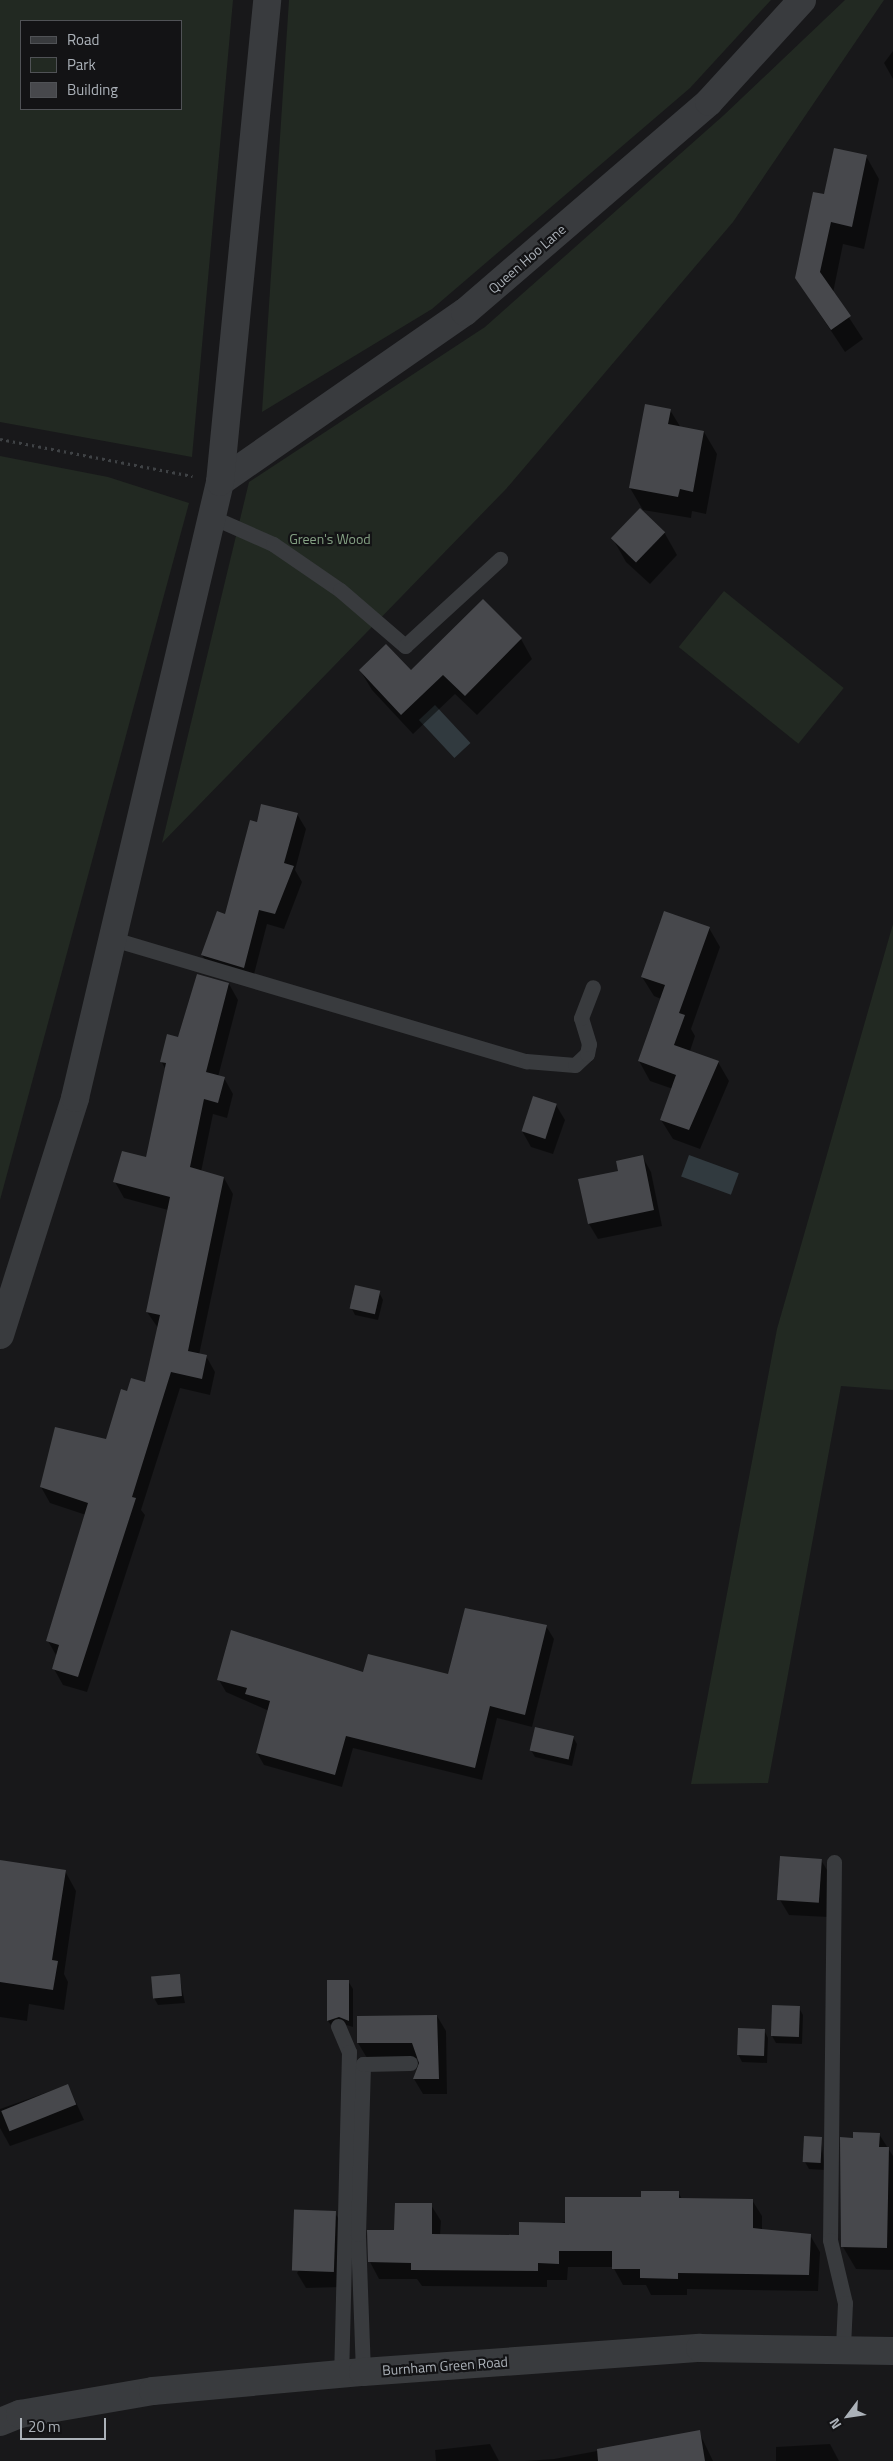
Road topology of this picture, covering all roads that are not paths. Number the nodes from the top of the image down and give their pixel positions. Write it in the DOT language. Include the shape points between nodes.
graph roads {
  1 [pos="267,0"];
  2 [pos="802,0"];
  3 [pos="220,482"];
  4 [pos="212,517"];
  5 [pos="500,559"];
  6 [pos="113,939"];
  7 [pos="593,987"];
  8 [pos="0,1335"];
  9 [pos="834,1862"];
  10 [pos="338,2026"];
  11 [pos="410,2063"];
  12 [pos="843,2347"];
  13 [pos="893,2351"];
  14 [pos="352,2373"];
  15 [pos="0,2422"];
  1 -- 3 [label="street"];
  2 -- 3 [label="street, Queen Hoo Lane" via="709,102 465,312"];
  3 -- 4 [label="street"];
  4 -- 5 [label="lane" via="273,544 340,590 405,646"];
  4 -- 6 [label="street"];
  6 -- 7 [label="lane" via="526,1061 575,1066 587,1054 590,1044 581,1018"];
  6 -- 8 [label="street" via="75,1098"];
  9 -- 12 [label="lane" via="830,2240 845,2303"];
  10 -- 14 [label="lane" via="349,2052"];
  11 -- 14 [label="lane" via="363,2064"];
  12 -- 13 [label="street, Burnham Green Road"];
  12 -- 14 [label="street, Burnham Green Road" via="700,2348"];
  14 -- 15 [label="street, Burnham Green Road" via="153,2391 20,2414"];
}
